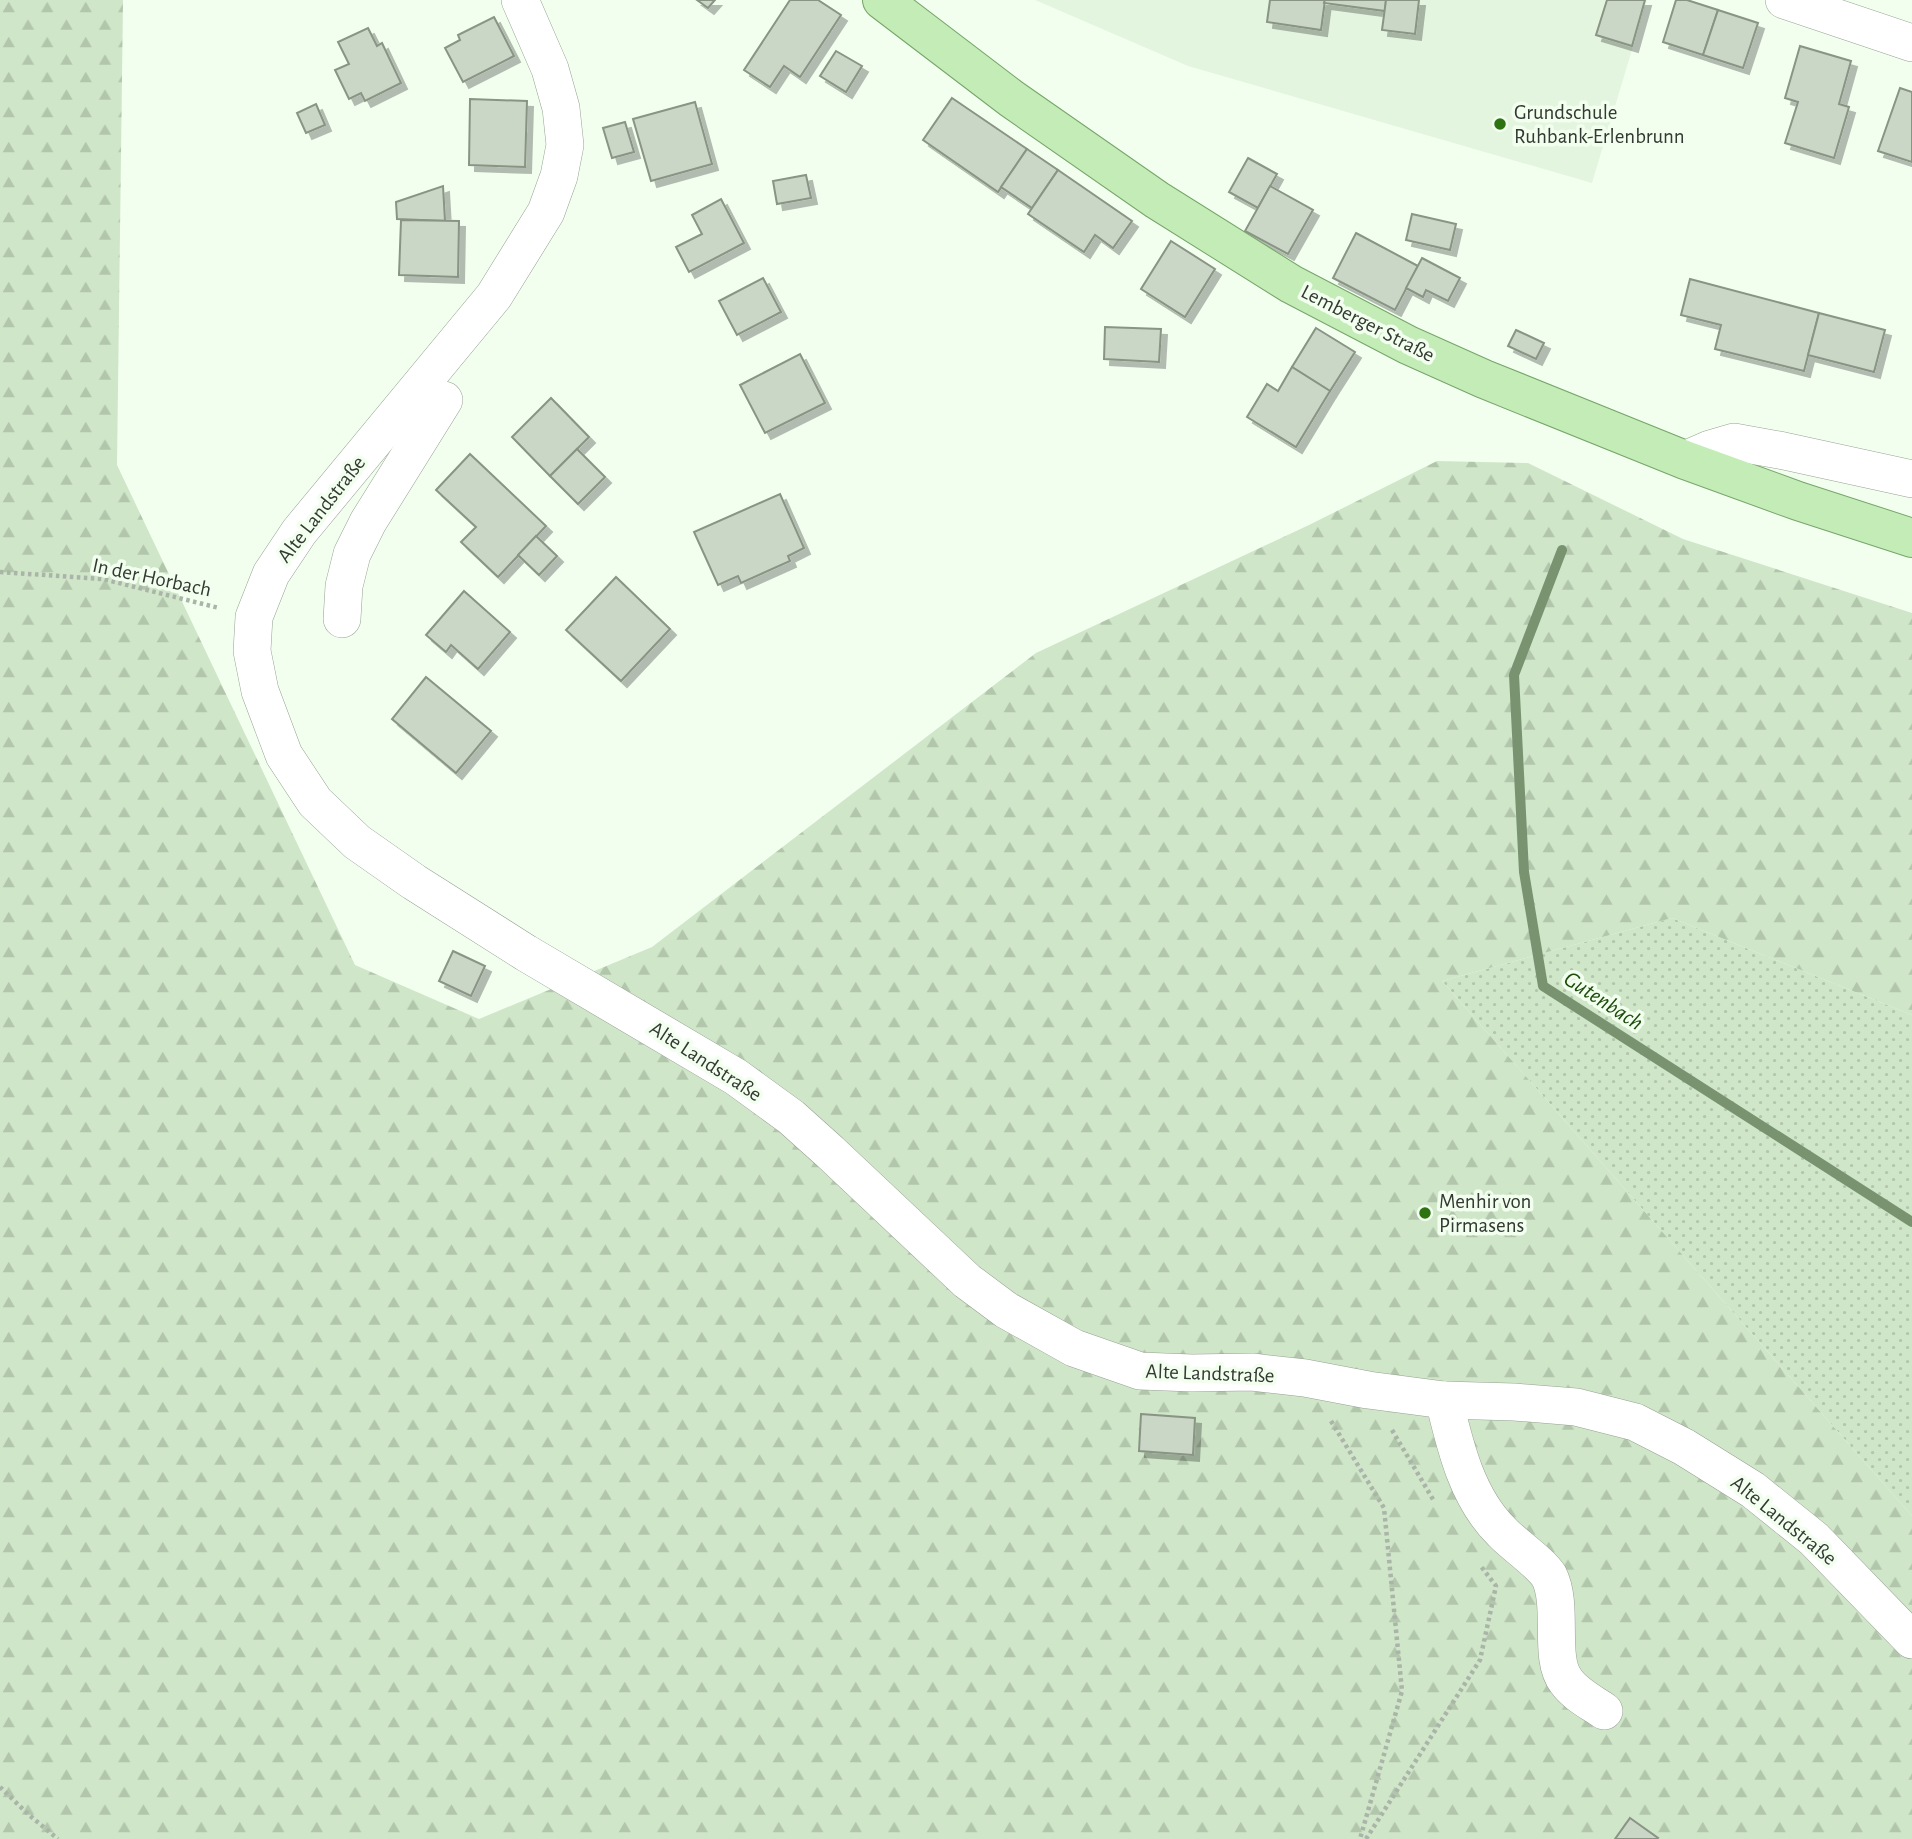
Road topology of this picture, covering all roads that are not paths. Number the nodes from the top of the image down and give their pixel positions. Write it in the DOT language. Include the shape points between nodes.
graph roads {
  1 [pos="520,0"];
  2 [pos="882,0"];
  3 [pos="1783,0"];
  4 [pos="1912,43"];
  5 [pos="443,400"];
  6 [pos="1685,460"];
  7 [pos="1912,479"];
  8 [pos="1912,538"];
  9 [pos="342,619"];
  10 [pos="1444,1400"];
  11 [pos="1912,1640"];
  12 [pos="1604,1711"];
  1 -- 10 [label="street, Alte Landstraße" via="550,69 561,108 565,145 546,212 494,296 299,532 271,574 254,617 252,651 260,691 284,755 315,802 357,842 414,883 736,1077 791,1117 967,1281 1006,1310 1074,1348 1140,1371 1252,1372"];
  2 -- 6 [label="main road, Lemberger Straße" via="1146,193 1291,284 1484,379"];
  3 -- 4 [label="street"];
  5 -- 9 [label="street" via="352,555"];
  6 -- 7 [label="street" via="1734,442"];
  6 -- 8 [label="main road, Lemberger Straße"];
  10 -- 11 [label="street, Alte Landstraße" via="1576,1407 1635,1422 1753,1490 1814,1539"];
  10 -- 12 [label="street" via="1464,1470 1481,1506 1548,1575 1556,1601 1558,1664 1564,1679"];
}
